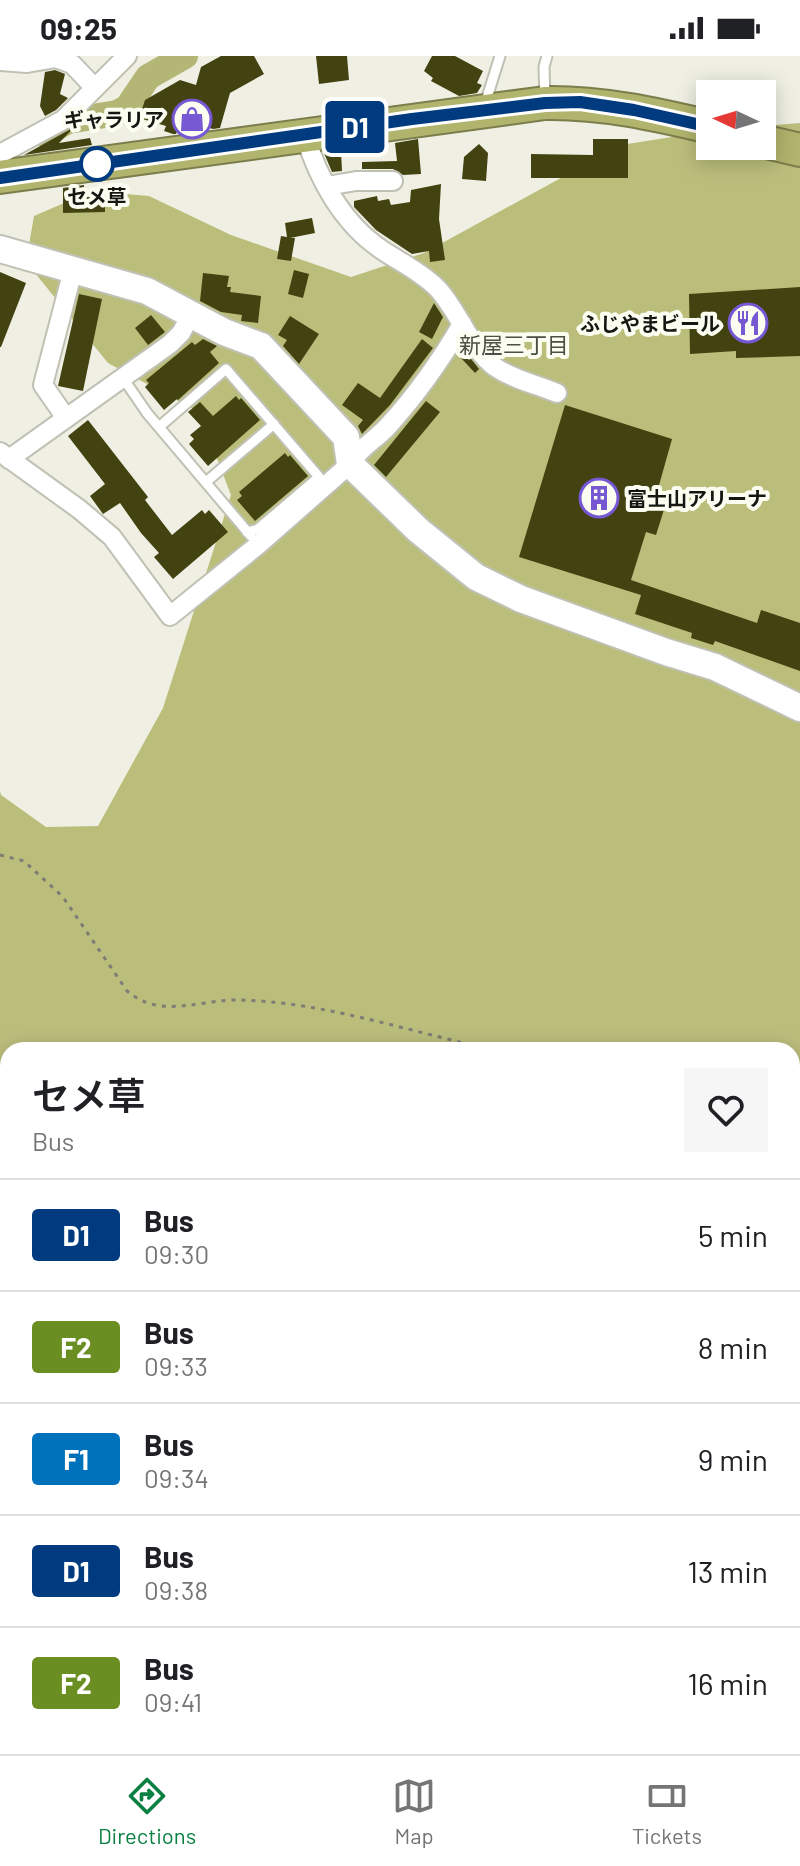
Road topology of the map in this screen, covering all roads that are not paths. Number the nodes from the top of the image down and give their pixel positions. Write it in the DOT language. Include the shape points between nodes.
graph roads {
  1 [pos="127,56"];
  2 [pos="500,56"];
  3 [pos="547,56"];
  4 [pos="0,61"];
  5 [pos="94,87"];
  6 [pos="545,103"];
  7 [pos="483,111"];
  8 [pos="696,124"];
  9 [pos="305,135"];
  10 [pos="776,144"];
  11 [pos="800,150"];
  12 [pos="0,154"];
  13 [pos="0,177"];
  14 [pos="393,181"];
  15 [pos="327,186"];
  16 [pos="0,249"];
  17 [pos="73,270"];
  18 [pos="191,315"];
  19 [pos="462,324"];
  20 [pos="123,378"];
  21 [pos="557,393"];
  22 [pos="66,418"];
  23 [pos="274,424"];
  24 [pos="159,427"];
  25 [pos="5,455"];
  26 [pos="350,464"];
  27 [pos="206,482"];
  28 [pos="253,538"];
  29 [pos="800,708"];
  1 -- 5 [label="street"];
  2 -- 7 [label="lane"];
  3 -- 6 [label="lane"];
  4 -- 5 [label="street" via="56,58 72,64"];
  5 -- 12 [label="street" via="63,120"];
  6 -- 7 [label="highway"];
  6 -- 8 [label="highway" via="580,102"];
  7 -- 9 [label="highway"];
  9 -- 13 [label="highway"];
  9 -- 15 [label="street" via="313,164"];
  10 -- 11 [label="highway"];
  14 -- 15 [label="street"];
  15 -- 19 [label="street" via="349,219 378,247 435,286"];
  16 -- 17 [label="street"];
  17 -- 18 [label="street" via="147,291"];
  17 -- 22 [label="street" via="43,385"];
  18 -- 20 [label="street" via="170,344"];
  18 -- 26 [label="street" via="261,346 346,437"];
  19 -- 21 [label="street" via="495,367"];
  19 -- 26 [label="street" via="387,429 359,449"];
  20 -- 22 [label="street"];
  20 -- 24 [label="lane"];
  22 -- 25 [label="street"];
  23 -- 24 [label="lane" via="226,369"];
  23 -- 27 [label="lane"];
  23 -- 28 [label="lane" via="319,477"];
  24 -- 27 [label="lane"];
  25 -- 28 [label="street" via="112,537 170,616"];
  26 -- 28 [label="street"];
  26 -- 29 [label="street" via="476,577 521,599 715,667"];
  27 -- 28 [label="lane"];
}
